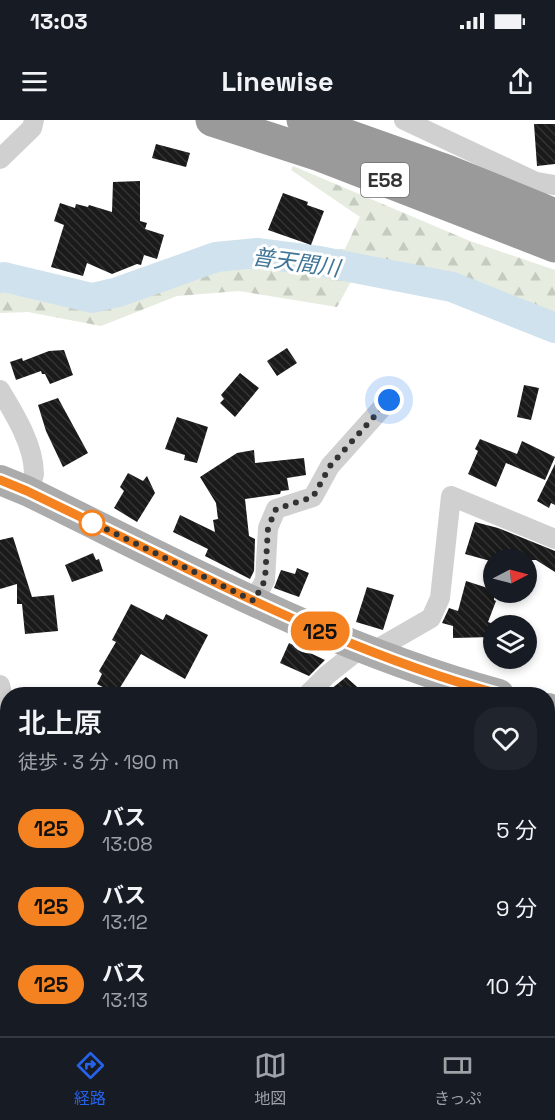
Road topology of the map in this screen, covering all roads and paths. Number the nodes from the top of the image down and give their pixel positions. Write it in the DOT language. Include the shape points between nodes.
graph roads {
  1 [pos="212,120"];
  2 [pos="303,120"];
  3 [pos="404,120"];
  4 [pos="33,124"];
  5 [pos="0,159"];
  6 [pos="555,186"];
  7 [pos="555,215"];
  8 [pos="555,246"];
  9 [pos="0,390"];
  10 [pos="389,400"];
  11 [pos="0,480"];
  12 [pos="27,491"];
  13 [pos="555,539"];
  14 [pos="254,601"];
  15 [pos="366,650"];
  16 [pos="315,687"];
  17 [pos="477,687"];
  1 -- 8 [label="highway, E58" via="320,155"];
  2 -- 7 [label="highway, E58" via="447,171"];
  3 -- 6 [label="street" via="536,182"];
  4 -- 5 [label="street"];
  9 -- 12 [label="street" via="32,453 34,476"];
  10 -- 14 [label="street" via="330,466 313,497 276,509 268,528 265,580"];
  11 -- 12 [label="main road"];
  12 -- 14 [label="main road"];
  13 -- 15 [label="street" via="451,496 440,598 431,618"];
  14 -- 15 [label="main road"];
  15 -- 16 [label="street"];
  15 -- 17 [label="main road"];
}
